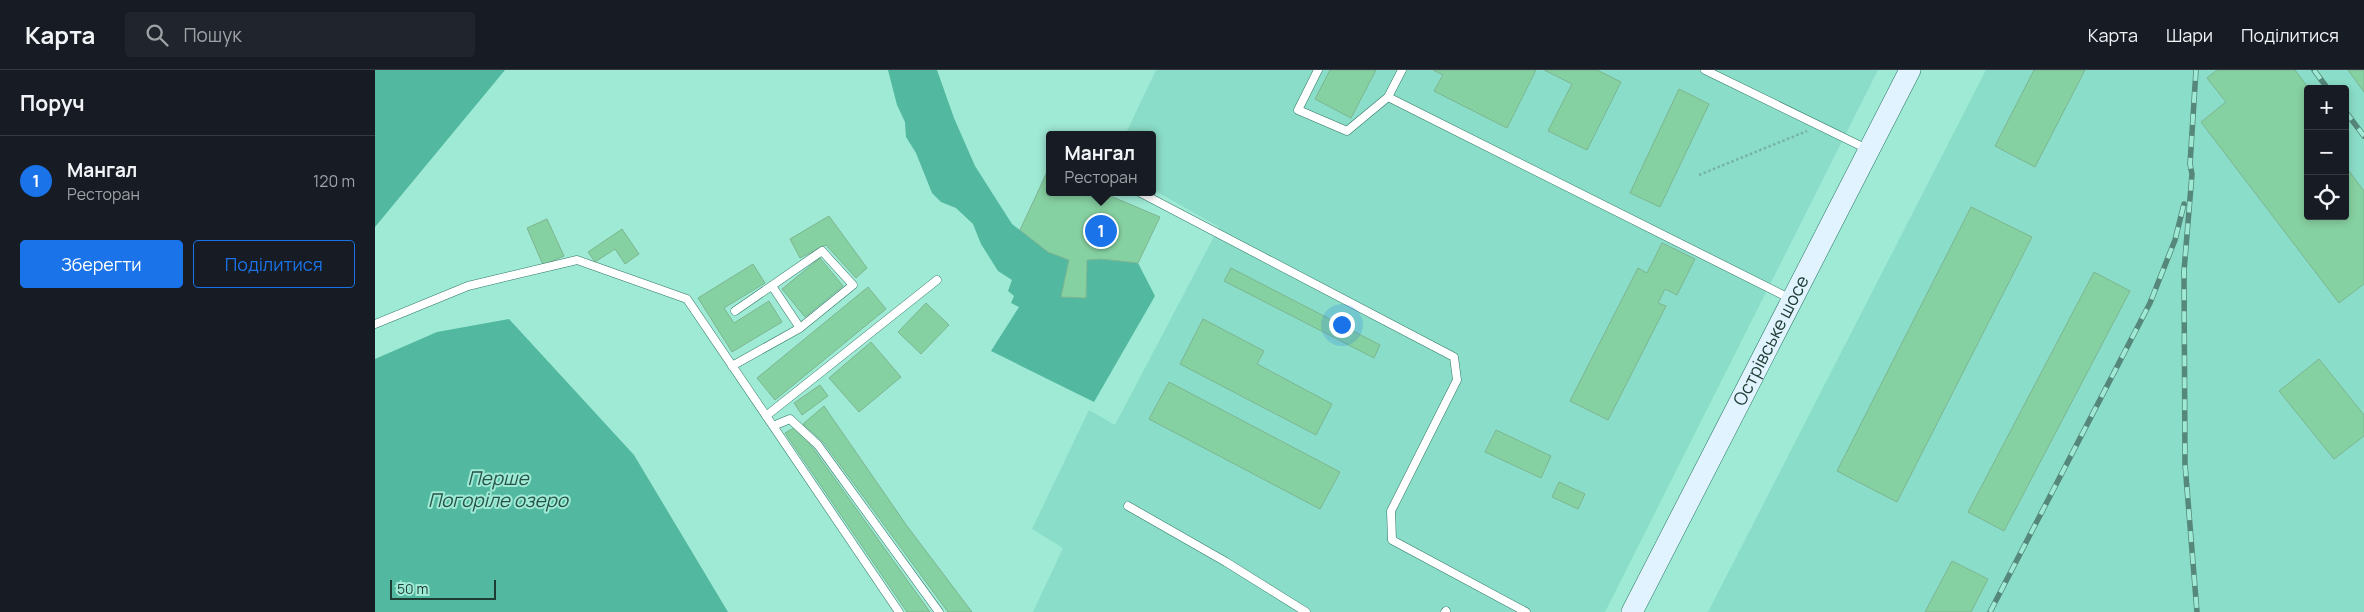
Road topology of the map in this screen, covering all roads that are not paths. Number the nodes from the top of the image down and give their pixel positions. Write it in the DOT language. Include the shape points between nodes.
graph roads {
  1 [pos="1318,70"];
  2 [pos="1401,70"];
  3 [pos="1705,70"];
  4 [pos="1910,70"];
  5 [pos="1388,97"];
  6 [pos="1869,150"];
  7 [pos="1147,196"];
  8 [pos="937,280"];
  9 [pos="772,286"];
  10 [pos="1793,300"];
  11 [pos="735,311"];
  12 [pos="375,324"];
  13 [pos="800,328"];
  14 [pos="732,366"];
  15 [pos="766,416"];
  16 [pos="773,426"];
  17 [pos="1127,506"];
  18 [pos="899,612"];
  19 [pos="939,612"];
  20 [pos="1305,612"];
  21 [pos="1526,612"];
  22 [pos="1632,612"];
  1 -- 5 [label="lane" via="1298,110 1347,130"];
  2 -- 5 [label="lane"];
  3 -- 6 [label="lane"];
  4 -- 6 [label="street, Острівське шосе"];
  5 -- 10 [label="lane"];
  6 -- 10 [label="street, Острівське шосе"];
  7 -- 21 [label="lane" via="1454,357 1457,380 1391,511 1392,540"];
  8 -- 15 [label="lane"];
  9 -- 11 [label="lane"];
  9 -- 13 [label="lane"];
  9 -- 13 [label="lane" via="823,251 853,285"];
  10 -- 22 [label="street, Острівське шосе"];
  12 -- 14 [label="lane" via="468,286 577,260 687,299"];
  13 -- 14 [label="lane"];
  14 -- 15 [label="lane"];
  15 -- 16 [label="lane"];
  16 -- 18 [label="lane"];
  16 -- 19 [label="lane" via="790,419 818,444"];
  17 -- 20 [label="lane" via="1226,562"];
}
